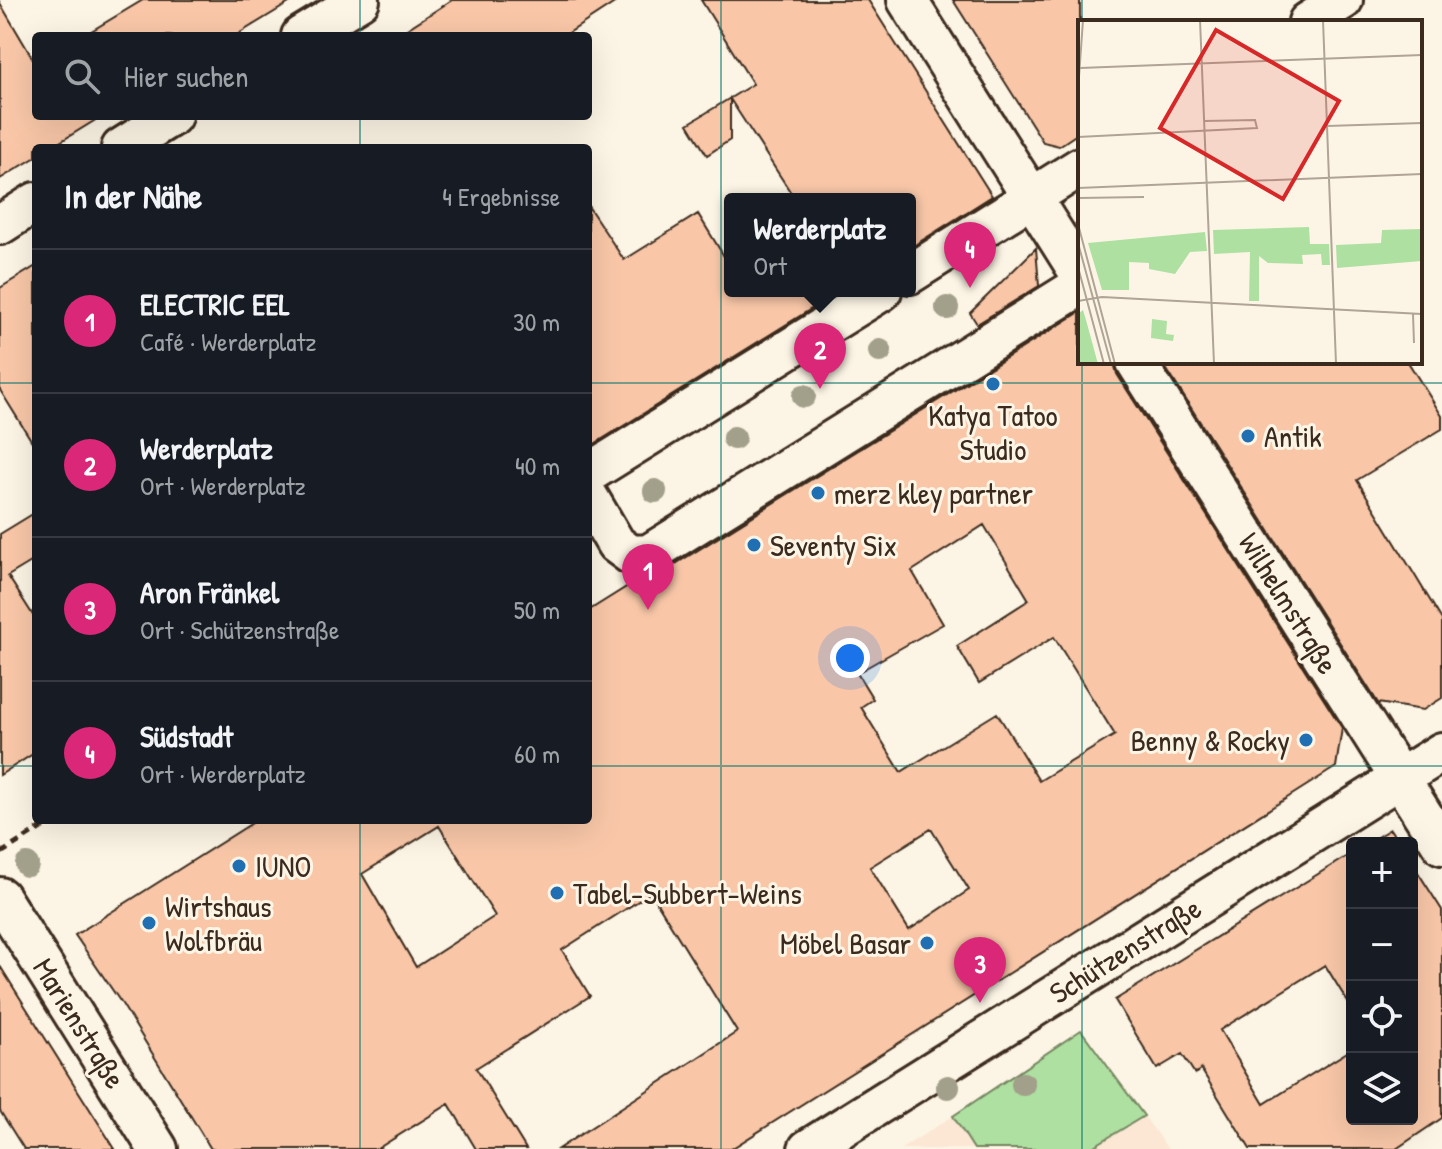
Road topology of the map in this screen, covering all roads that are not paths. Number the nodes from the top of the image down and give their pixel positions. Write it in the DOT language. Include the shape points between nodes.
graph roads {
  1 [pos="360,0"];
  2 [pos="907,0"];
  3 [pos="1343,0"];
  4 [pos="1311,20"];
  5 [pos="308,32"];
  6 [pos="166,120"];
  7 [pos="127,144"];
  8 [pos="1078,168"];
  9 [pos="1033,197"];
  10 [pos="32,205"];
  11 [pos="0,225"];
  12 [pos="916,270"];
  13 [pos="1078,271"];
  14 [pos="1078,287"];
  15 [pos="872,297"];
  16 [pos="1137,364"];
  17 [pos="592,471"];
  18 [pos="592,503"];
  19 [pos="1442,752"];
  20 [pos="1400,779"];
  21 [pos="1442,845"];
  22 [pos="0,897"];
  23 [pos="158,1149"];
  24 [pos="808,1149"];
  1 -- 5 [label="street"];
  2 -- 9 [label="street"];
  3 -- 4 [label="street"];
  6 -- 7 [label="street"];
  8 -- 9 [label="street"];
  9 -- 12 [label="street"];
  9 -- 13 [label="street"];
  10 -- 11 [label="street"];
  14 -- 18 [label="street" via="649,554 631,555 616,544"];
  15 -- 17 [label="street"];
  16 -- 20 [label="street, Wilhelmstraße"];
  19 -- 20 [label="street, Schützenstraße"];
  20 -- 21 [label="street, Wilhelmstraße"];
  20 -- 24 [label="street, Schützenstraße"];
  22 -- 23 [label="street, Marienstraße"];
}
